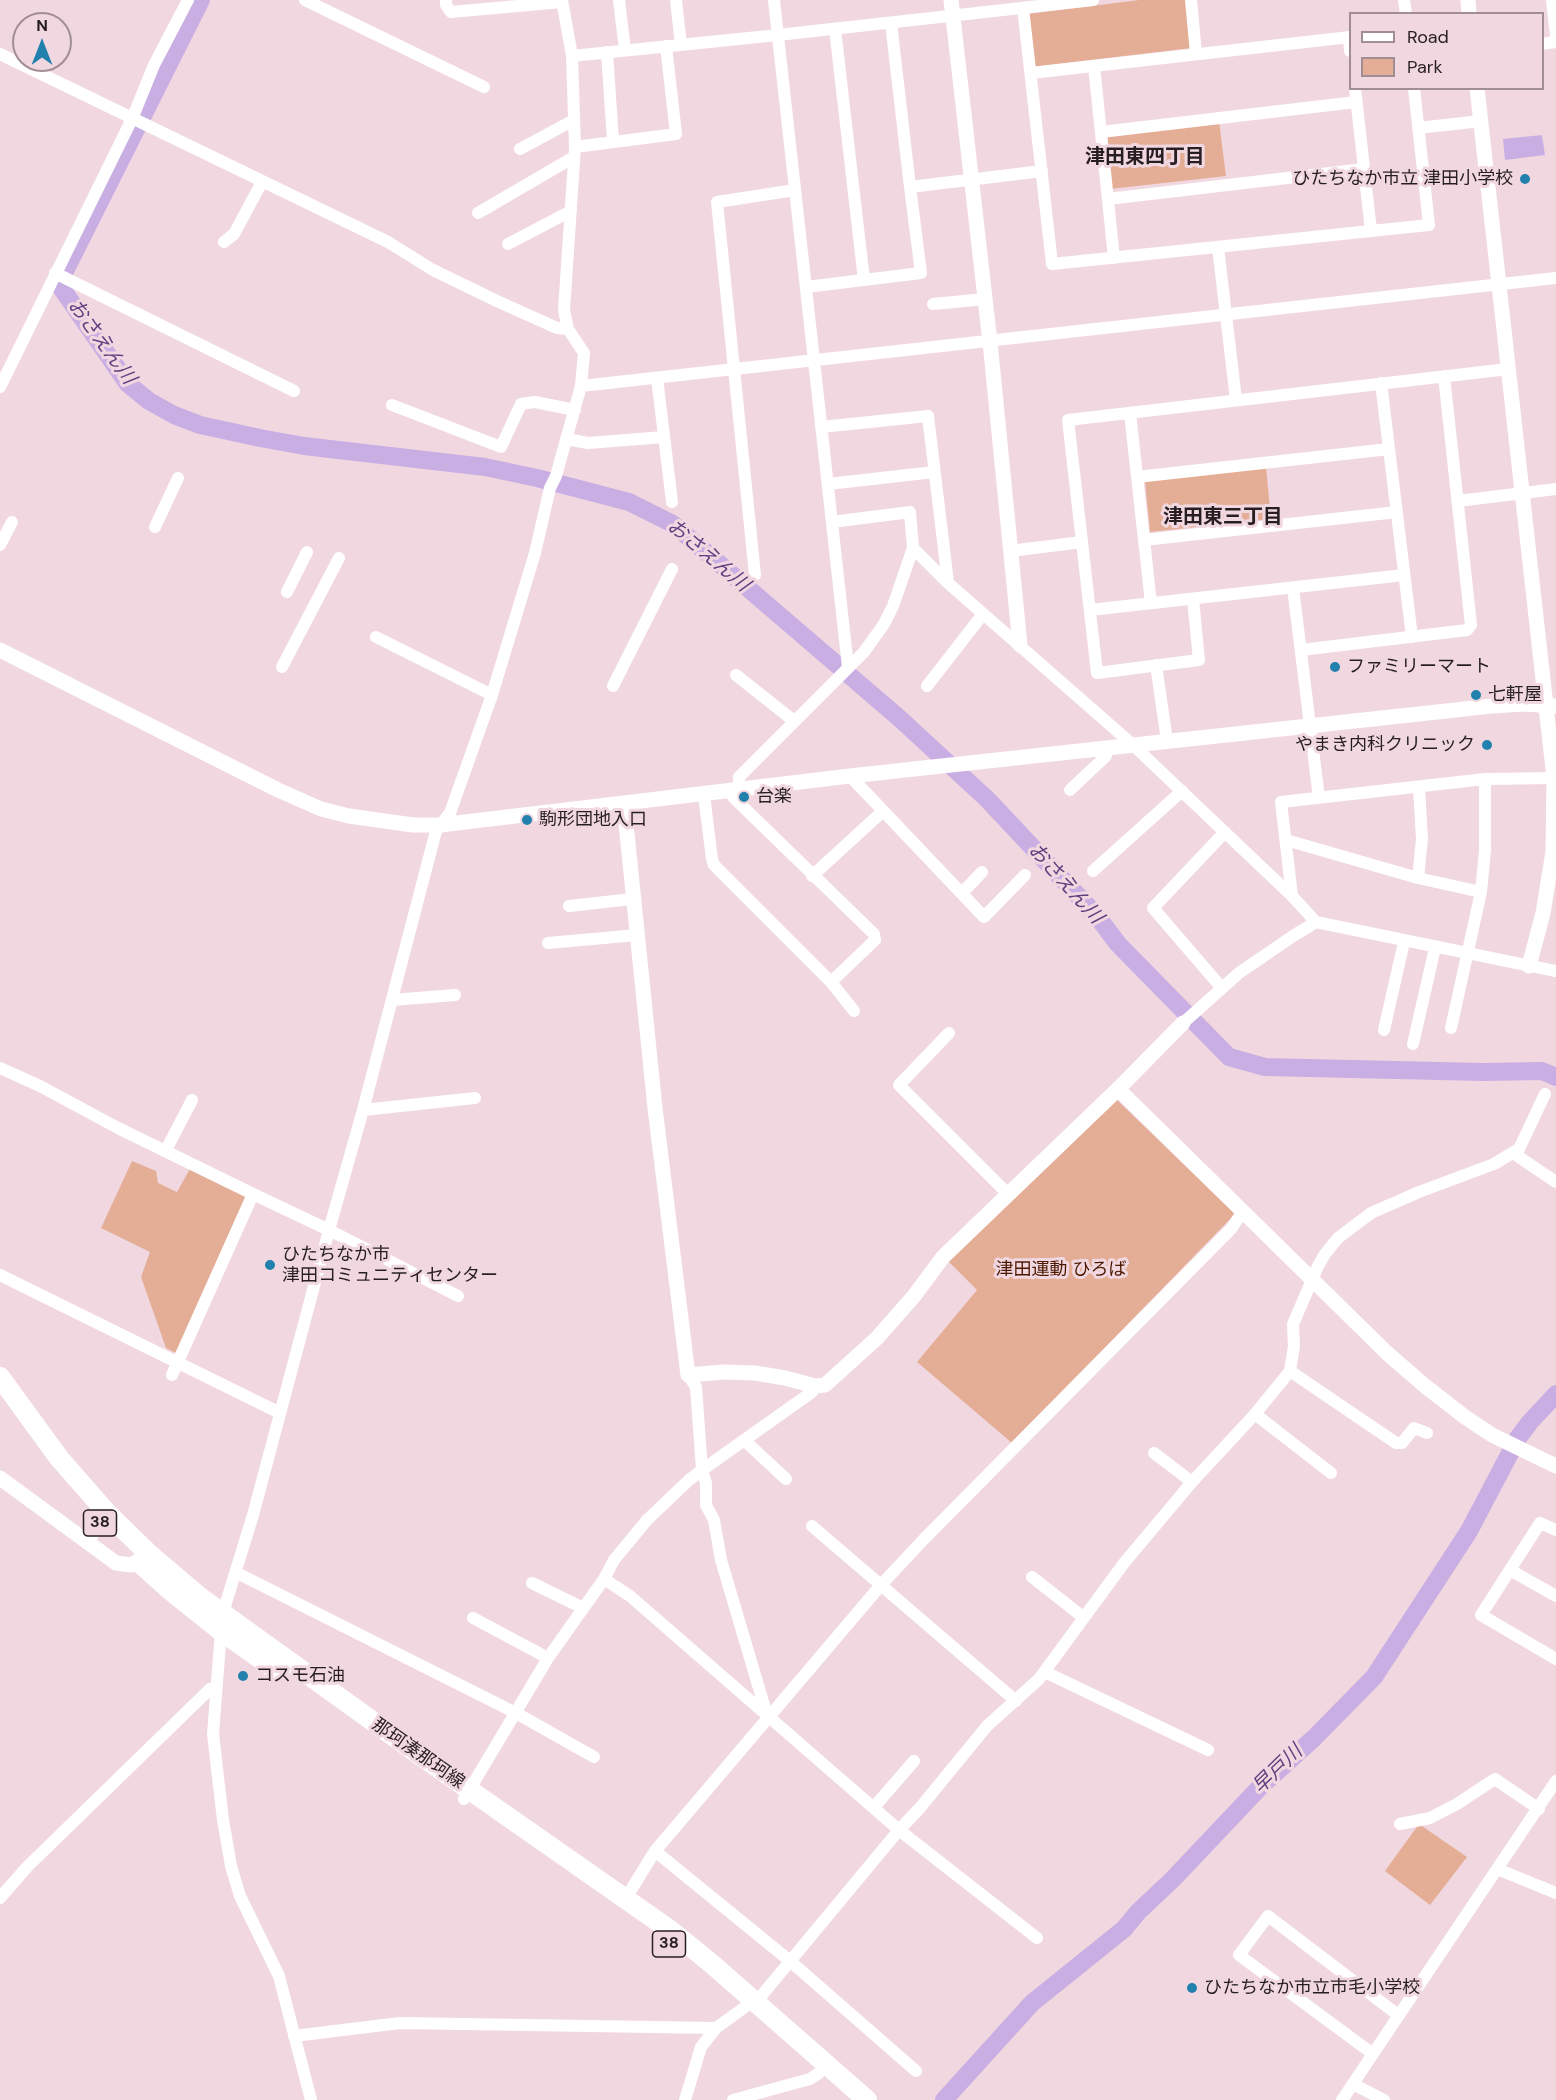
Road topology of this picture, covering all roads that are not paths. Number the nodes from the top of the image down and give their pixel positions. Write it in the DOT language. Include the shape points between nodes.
graph roads {
  1 [pos="188,0"];
  2 [pos="305,0"];
  3 [pos="446,0"];
  4 [pos="620,0"];
  5 [pos="676,0"];
  6 [pos="774,0"];
  7 [pos="951,0"];
  8 [pos="1093,0"];
  9 [pos="1191,0"];
  10 [pos="1552,0"];
  11 [pos="562,1"];
  12 [pos="507,3"];
  13 [pos="1023,8"];
  14 [pos="952,16"];
  15 [pos="891,23"];
  16 [pos="835,29"];
  17 [pos="778,35"];
  18 [pos="1556,35"];
  19 [pos="1349,37"];
  20 [pos="681,45"];
  21 [pos="666,46"];
  22 [pos="625,51"];
  23 [pos="607,52"];
  24 [pos="0,54"];
  25 [pos="1196,54"];
  26 [pos="572,56"];
  27 [pos="1094,66"];
  28 [pos="1030,73"];
  29 [pos="484,87"];
  30 [pos="1355,90"];
  31 [pos="1414,90"];
  32 [pos="1477,90"];
  33 [pos="1356,102"];
  34 [pos="132,119"];
  35 [pos="574,120"];
  36 [pos="1481,122"];
  37 [pos="1418,128"];
  38 [pos="1101,132"];
  39 [pos="613,141"];
  40 [pos="520,149"];
  41 [pos="574,152"];
  42 [pos="1364,169"];
  43 [pos="1042,171"];
  44 [pos="971,180"];
  45 [pos="262,182"];
  46 [pos="910,187"];
  47 [pos="795,190"];
  48 [pos="1108,199"];
  49 [pos="571,210"];
  50 [pos="477,213"];
  51 [pos="1371,231"];
  52 [pos="224,242"];
  53 [pos="508,244"];
  54 [pos="1218,247"];
  55 [pos="1114,258"];
  56 [pos="55,273"];
  57 [pos="1556,278"];
  58 [pos="864,280"];
  59 [pos="1498,285"];
  60 [pos="806,288"];
  61 [pos="985,299"];
  62 [pos="933,304"];
  63 [pos="1226,316"];
  64 [pos="568,329"];
  65 [pos="990,342"];
  66 [pos="814,361"];
  67 [pos="734,369"];
  68 [pos="1508,369"];
  69 [pos="1444,376"];
  70 [pos="657,378"];
  71 [pos="1381,383"];
  72 [pos="581,386"];
  73 [pos="0,387"];
  74 [pos="294,391"];
  75 [pos="1236,400"];
  76 [pos="392,405"];
  77 [pos="575,410"];
  78 [pos="1130,413"];
  79 [pos="821,427"];
  80 [pos="664,437"];
  81 [pos="566,439"];
  82 [pos="1389,449"];
  83 [pos="934,472"];
  84 [pos="1137,477"];
  85 [pos="178,478"];
  86 [pos="828,484"];
  87 [pos="1556,489"];
  88 [pos="1522,493"];
  89 [pos="1458,501"];
  90 [pos="672,502"];
  91 [pos="1397,512"];
  92 [pos="12,522"];
  93 [pos="832,522"];
  94 [pos="154,527"];
  95 [pos="1144,540"];
  96 [pos="1082,543"];
  97 [pos="0,545"];
  98 [pos="913,548"];
  99 [pos="1010,551"];
  100 [pos="307,552"];
  101 [pos="339,558"];
  102 [pos="672,569"];
  103 [pos="755,575"];
  104 [pos="1404,575"];
  105 [pos="948,583"];
  106 [pos="1293,588"];
  107 [pos="286,592"];
  108 [pos="1193,599"];
  109 [pos="1151,603"];
  110 [pos="1090,610"];
  111 [pos="983,614"];
  112 [pos="376,637"];
  113 [pos="1412,637"];
  114 [pos="1020,645"];
  115 [pos="0,650"];
  116 [pos="1301,650"];
  117 [pos="1156,665"];
  118 [pos="282,667"];
  119 [pos="848,667"];
  120 [pos="736,675"];
  121 [pos="614,686"];
  122 [pos="927,686"];
  123 [pos="492,695"];
  124 [pos="1552,705"];
  125 [pos="794,721"];
  126 [pos="1310,726"];
  127 [pos="1167,741"];
  128 [pos="1133,745"];
  129 [pos="1106,749"];
  130 [pos="850,776"];
  131 [pos="1555,778"];
  132 [pos="1485,779"];
  133 [pos="1419,788"];
  134 [pos="1070,790"];
  135 [pos="1182,790"];
  136 [pos="734,791"];
  137 [pos="704,795"];
  138 [pos="1319,798"];
  139 [pos="624,804"];
  140 [pos="883,811"];
  141 [pos="440,825"];
  142 [pos="1225,832"];
  143 [pos="1286,840"];
  144 [pos="1093,871"];
  145 [pos="982,872"];
  146 [pos="1025,875"];
  147 [pos="812,876"];
  148 [pos="1418,878"];
  149 [pos="1481,892"];
  150 [pos="962,893"];
  151 [pos="1292,896"];
  152 [pos="632,899"];
  153 [pos="569,906"];
  154 [pos="1316,922"];
  155 [pos="637,935"];
  156 [pos="1404,942"];
  157 [pos="548,943"];
  158 [pos="1435,948"];
  159 [pos="1469,955"];
  160 [pos="1529,966"];
  161 [pos="1556,971"];
  162 [pos="831,982"];
  163 [pos="1221,987"];
  164 [pos="455,994"];
  165 [pos="392,1000"];
  166 [pos="854,1011"];
  167 [pos="1183,1023"];
  168 [pos="1451,1028"];
  169 [pos="1384,1030"];
  170 [pos="949,1033"];
  171 [pos="1413,1044"];
  172 [pos="0,1068"];
  173 [pos="1118,1089"];
  174 [pos="1545,1094"];
  175 [pos="475,1098"];
  176 [pos="192,1100"];
  177 [pos="363,1110"];
  178 [pos="166,1150"];
  179 [pos="1513,1153"];
  180 [pos="1556,1182"];
  181 [pos="253,1194"];
  182 [pos="1008,1194"];
  183 [pos="1243,1211"];
  184 [pos="329,1230"];
  185 [pos="0,1275"];
  186 [pos="1311,1280"];
  187 [pos="458,1296"];
  188 [pos="178,1362"];
  189 [pos="1290,1371"];
  190 [pos="172,1375"];
  191 [pos="688,1375"];
  192 [pos="0,1377"];
  193 [pos="815,1386"];
  194 [pos="0,1396"];
  195 [pos="280,1413"];
  196 [pos="1255,1414"];
  197 [pos="1426,1433"];
  198 [pos="744,1440"];
  199 [pos="1154,1453"];
  200 [pos="1556,1466"];
  201 [pos="702,1470"];
  202 [pos="1331,1473"];
  203 [pos="0,1478"];
  204 [pos="786,1479"];
  205 [pos="1192,1482"];
  206 [pos="100,1524"];
  207 [pos="812,1526"];
  208 [pos="1556,1530"];
  209 [pos="87,1543"];
  210 [pos="138,1562"];
  211 [pos="1510,1570"];
  212 [pos="237,1572"];
  213 [pos="1032,1577"];
  214 [pos="604,1579"];
  215 [pos="532,1582"];
  216 [pos="880,1585"];
  217 [pos="1556,1596"];
  218 [pos="583,1608"];
  219 [pos="1083,1617"];
  220 [pos="473,1618"];
  221 [pos="222,1623"];
  222 [pos="548,1658"];
  223 [pos="1556,1659"];
  224 [pos="1045,1672"];
  225 [pos="216,1688"];
  226 [pos="1016,1701"];
  227 [pos="516,1713"];
  228 [pos="768,1715"];
  229 [pos="1208,1750"];
  230 [pos="594,1757"];
  231 [pos="914,1761"];
  232 [pos="1556,1782"];
  233 [pos="467,1795"];
  234 [pos="874,1807"];
  235 [pos="1539,1809"];
  236 [pos="1400,1824"];
  237 [pos="899,1830"];
  238 [pos="655,1851"];
  239 [pos="1497,1869"];
  240 [pos="1556,1893"];
  241 [pos="0,1898"];
  242 [pos="626,1898"];
  243 [pos="1037,1938"];
  244 [pos="790,1961"];
  245 [pos="750,2004"];
  246 [pos="1398,2014"];
  247 [pos="716,2028"];
  248 [pos="294,2036"];
  249 [pos="1373,2054"];
  250 [pos="823,2069"];
  251 [pos="916,2071"];
  252 [pos="1353,2084"];
  253 [pos="311,2100"];
  254 [pos="685,2100"];
  255 [pos="733,2100"];
  256 [pos="850,2100"];
  257 [pos="867,2100"];
  258 [pos="1342,2100"];
  259 [pos="1384,2100"];
  1 -- 34 [label="street" via="154,65"];
  2 -- 29 [label="street"];
  3 -- 12 [label="street" via="451,12"];
  4 -- 22 [label="street"];
  5 -- 20 [label="street"];
  6 -- 17 [label="street"];
  7 -- 14 [label="street"];
  8 -- 13 [label="street"];
  9 -- 25 [label="street"];
  10 -- 18 [label="street"];
  11 -- 12 [label="street"];
  11 -- 26 [label="street"];
  13 -- 14 [label="street"];
  13 -- 28 [label="street"];
  14 -- 15 [label="street"];
  14 -- 44 [label="street"];
  15 -- 16 [label="street"];
  15 -- 46 [label="street"];
  16 -- 17 [label="street"];
  16 -- 58 [label="street"];
  17 -- 20 [label="street"];
  17 -- 47 [label="street"];
  19 -- 25 [label="street"];
  20 -- 21 [label="street"];
  21 -- 22 [label="street"];
  21 -- 39 [label="street" via="676,134"];
  22 -- 23 [label="street"];
  23 -- 26 [label="street"];
  23 -- 39 [label="street"];
  24 -- 34 [label="street"];
  25 -- 27 [label="street"];
  26 -- 35 [label="street"];
  27 -- 28 [label="street"];
  27 -- 38 [label="street"];
  28 -- 43 [label="street"];
  30 -- 33 [label="street"];
  31 -- 37 [label="street"];
  32 -- 36 [label="street"];
  33 -- 38 [label="street"];
  33 -- 42 [label="street"];
  34 -- 45 [label="street"];
  34 -- 56 [label="street"];
  35 -- 40 [label="street"];
  35 -- 41 [label="street"];
  36 -- 37 [label="street"];
  36 -- 59 [label="street"];
  37 -- 51 [label="street" via="1429,225"];
  38 -- 48 [label="street"];
  39 -- 41 [label="street"];
  41 -- 49 [label="street"];
  41 -- 50 [label="street"];
  42 -- 48 [label="street"];
  42 -- 51 [label="street"];
  43 -- 44 [label="street"];
  43 -- 55 [label="street" via="1052,264"];
  44 -- 46 [label="street"];
  44 -- 61 [label="street"];
  45 -- 52 [label="street" via="234,234"];
  45 -- 64 [label="street" via="388,242 433,270 499,302 557,328"];
  46 -- 58 [label="street" via="921,273"];
  47 -- 60 [label="street"];
  47 -- 67 [label="street" via="717,202"];
  48 -- 55 [label="street"];
  49 -- 53 [label="street"];
  49 -- 64 [label="street" via="564,310"];
  51 -- 54 [label="street"];
  54 -- 55 [label="street"];
  54 -- 63 [label="street"];
  56 -- 73 [label="street"];
  56 -- 74 [label="street"];
  57 -- 59 [label="street"];
  58 -- 60 [label="street"];
  59 -- 63 [label="street"];
  59 -- 68 [label="street"];
  60 -- 66 [label="street"];
  61 -- 62 [label="street"];
  61 -- 65 [label="street"];
  63 -- 65 [label="street"];
  63 -- 75 [label="street"];
  64 -- 72 [label="street" via="584,353"];
  65 -- 66 [label="street"];
  65 -- 99 [label="street"];
  66 -- 67 [label="street"];
  66 -- 79 [label="street"];
  67 -- 70 [label="street"];
  67 -- 103 [label="street"];
  68 -- 69 [label="street"];
  68 -- 88 [label="street"];
  69 -- 71 [label="street"];
  69 -- 89 [label="street"];
  70 -- 72 [label="street"];
  70 -- 80 [label="street"];
  71 -- 75 [label="street"];
  71 -- 82 [label="street"];
  72 -- 77 [label="street"];
  75 -- 78 [label="street"];
  76 -- 77 [label="street" via="501,447 521,404 535,402"];
  77 -- 81 [label="street"];
  78 -- 84 [label="street"];
  78 -- 96 [label="street" via="1068,420"];
  79 -- 83 [label="street" via="928,416"];
  79 -- 86 [label="street"];
  80 -- 81 [label="street" via="588,443"];
  80 -- 90 [label="street"];
  81 -- 123 [label="street"];
  82 -- 84 [label="street"];
  82 -- 91 [label="street"];
  83 -- 86 [label="street"];
  83 -- 105 [label="street"];
  84 -- 95 [label="street"];
  85 -- 94 [label="street"];
  86 -- 93 [label="street"];
  87 -- 88 [label="street"];
  88 -- 89 [label="street"];
  88 -- 124 [label="street"];
  89 -- 113 [label="street" via="1472,625 1467,630"];
  91 -- 95 [label="street"];
  91 -- 104 [label="street"];
  92 -- 97 [label="street"];
  93 -- 98 [label="street" via="910,512"];
  93 -- 119 [label="street"];
  95 -- 109 [label="street"];
  96 -- 99 [label="street"];
  96 -- 110 [label="street"];
  98 -- 105 [label="street"];
  98 -- 119 [label="street" via="884,624"];
  99 -- 114 [label="street"];
  100 -- 107 [label="street"];
  101 -- 118 [label="street"];
  102 -- 121 [label="street"];
  104 -- 106 [label="street"];
  104 -- 113 [label="street"];
  105 -- 111 [label="street"];
  106 -- 108 [label="street"];
  106 -- 116 [label="street"];
  108 -- 109 [label="street"];
  108 -- 117 [label="street" via="1199,660"];
  109 -- 110 [label="street"];
  110 -- 117 [label="street" via="1097,673"];
  111 -- 114 [label="street"];
  111 -- 122 [label="street"];
  112 -- 123 [label="street"];
  113 -- 116 [label="street"];
  114 -- 128 [label="street"];
  115 -- 141 [label="street" via="321,808 386,823"];
  116 -- 126 [label="street"];
  117 -- 127 [label="street"];
  119 -- 125 [label="street"];
  120 -- 125 [label="street"];
  123 -- 141 [label="street" via="450,813"];
  124 -- 126 [label="street" via="1492,706"];
  124 -- 131 [label="street"];
  125 -- 136 [label="street" via="739,777"];
  126 -- 127 [label="street"];
  126 -- 138 [label="street"];
  127 -- 128 [label="street"];
  128 -- 129 [label="street"];
  128 -- 135 [label="street"];
  129 -- 130 [label="street"];
  129 -- 134 [label="street" via="1106,756"];
  130 -- 136 [label="street"];
  130 -- 140 [label="street"];
  131 -- 132 [label="street"];
  131 -- 160 [label="street" via="1553,852"];
  132 -- 133 [label="street"];
  132 -- 149 [label="street"];
  133 -- 138 [label="street"];
  133 -- 148 [label="street" via="1422,839"];
  135 -- 142 [label="street"];
  135 -- 144 [label="street"];
  136 -- 137 [label="street"];
  136 -- 147 [label="street" via="734,798"];
  137 -- 139 [label="street"];
  137 -- 162 [label="street" via="714,865"];
  138 -- 143 [label="street" via="1281,802"];
  139 -- 141 [label="street"];
  139 -- 152 [label="street"];
  140 -- 147 [label="street"];
  140 -- 150 [label="street"];
  141 -- 165 [label="street"];
  142 -- 151 [label="street"];
  142 -- 163 [label="street" via="1153,908"];
  143 -- 148 [label="street"];
  143 -- 151 [label="street"];
  145 -- 150 [label="street"];
  146 -- 150 [label="street" via="984,917"];
  147 -- 162 [label="street" via="874,934 875,940"];
  148 -- 149 [label="street"];
  149 -- 159 [label="street"];
  151 -- 154 [label="street"];
  152 -- 153 [label="street"];
  152 -- 155 [label="street"];
  154 -- 156 [label="street"];
  154 -- 163 [label="street"];
  155 -- 157 [label="street"];
  155 -- 191 [label="street"];
  156 -- 158 [label="street"];
  156 -- 169 [label="street"];
  158 -- 159 [label="street"];
  158 -- 171 [label="street"];
  159 -- 160 [label="street"];
  159 -- 168 [label="street"];
  160 -- 161 [label="street"];
  162 -- 166 [label="street"];
  163 -- 167 [label="street"];
  164 -- 165 [label="street"];
  165 -- 177 [label="street"];
  167 -- 173 [label="street"];
  170 -- 182 [label="street" via="899,1085"];
  172 -- 178 [label="street"];
  173 -- 182 [label="street"];
  173 -- 183 [label="street"];
  174 -- 179 [label="street" via="1519,1149"];
  175 -- 177 [label="street"];
  176 -- 178 [label="street"];
  177 -- 184 [label="street"];
  178 -- 181 [label="street"];
  179 -- 180 [label="street"];
  179 -- 186 [label="street" via="1371,1213 1338,1238"];
  181 -- 184 [label="street"];
  181 -- 188 [label="street"];
  182 -- 193 [label="street" via="943,1257 864,1352 825,1385"];
  183 -- 186 [label="street"];
  183 -- 216 [label="street" via="1231,1229"];
  184 -- 187 [label="street"];
  184 -- 195 [label="street"];
  185 -- 188 [label="street"];
  186 -- 189 [label="street" via="1293,1324"];
  186 -- 200 [label="street" via="1387,1353 1465,1417 1492,1435"];
  188 -- 190 [label="street"];
  188 -- 195 [label="street"];
  189 -- 196 [label="street"];
  189 -- 197 [label="street" via="1396,1443 1402,1443 1414,1428"];
  191 -- 193 [label="street" via="755,1373"];
  191 -- 201 [label="street" via="696,1387"];
  192 -- 221 [label="main road, 那珂湊那珂線 / 38" via="58,1458 108,1514"];
  193 -- 198 [label="street"];
  194 -- 206 [label="main road, 那珂湊那珂線 / 38" via="44,1458"];
  195 -- 212 [label="street"];
  196 -- 202 [label="street"];
  196 -- 205 [label="street"];
  198 -- 201 [label="street"];
  198 -- 204 [label="street"];
  199 -- 205 [label="street"];
  201 -- 214 [label="street" via="647,1520 614,1560"];
  201 -- 228 [label="street" via="706,1505 714,1520 721,1560"];
  203 -- 209 [label="street"];
  205 -- 219 [label="street"];
  206 -- 209 [label="street"];
  206 -- 210 [label="main road, 那珂湊那珂線 / 38"];
  207 -- 216 [label="street"];
  208 -- 211 [label="street" via="1540,1523"];
  209 -- 210 [label="street" via="116,1563"];
  210 -- 221 [label="main road, 那珂湊那珂線 / 38" via="171,1591"];
  211 -- 217 [label="street"];
  211 -- 223 [label="street" via="1481,1615"];
  212 -- 221 [label="street"];
  212 -- 227 [label="street"];
  213 -- 219 [label="street"];
  214 -- 218 [label="street"];
  214 -- 228 [label="street" via="630,1596"];
  215 -- 218 [label="street"];
  216 -- 226 [label="street"];
  216 -- 228 [label="street"];
  218 -- 222 [label="street"];
  219 -- 224 [label="street"];
  220 -- 222 [label="street"];
  221 -- 225 [label="street"];
  221 -- 233 [label="main road, 那珂湊那珂線 / 38"];
  222 -- 227 [label="street"];
  224 -- 226 [label="street"];
  224 -- 229 [label="street"];
  225 -- 241 [label="street" via="210,1689"];
  225 -- 248 [label="street" via="213,1734 231,1866 240,1896 279,1976"];
  226 -- 237 [label="street" via="987,1726"];
  227 -- 230 [label="street"];
  227 -- 233 [label="street"];
  228 -- 234 [label="street"];
  228 -- 238 [label="street"];
  231 -- 234 [label="street"];
  232 -- 235 [label="street"];
  233 -- 242 [label="main road, 那珂湊那珂線 / 38"];
  233 -- 245 [label="main road, 那珂湊那珂線 / 38"];
  234 -- 237 [label="street"];
  235 -- 236 [label="street" via="1495,1779 1430,1818"];
  235 -- 239 [label="street"];
  237 -- 243 [label="street"];
  237 -- 244 [label="street"];
  238 -- 242 [label="street"];
  238 -- 244 [label="street"];
  239 -- 240 [label="street"];
  239 -- 246 [label="street"];
  242 -- 245 [label="main road, 那珂湊那珂線 / 38" via="678,1937"];
  244 -- 245 [label="street"];
  244 -- 251 [label="street"];
  245 -- 247 [label="street"];
  245 -- 250 [label="main road, 那珂湊那珂線 / 38"];
  246 -- 249 [label="street"];
  246 -- 249 [label="street" via="1268,1916 1239,1955"];
  247 -- 248 [label="street" via="400,2023"];
  247 -- 254 [label="street" via="701,2047"];
  248 -- 253 [label="street"];
  249 -- 252 [label="street"];
  250 -- 255 [label="street" via="810,2079"];
  250 -- 256 [label="main road, 那珂湊那珂線 / 38"];
  250 -- 257 [label="main road, 那珂湊那珂線 / 38"];
  252 -- 258 [label="street"];
  252 -- 259 [label="street"];
}
